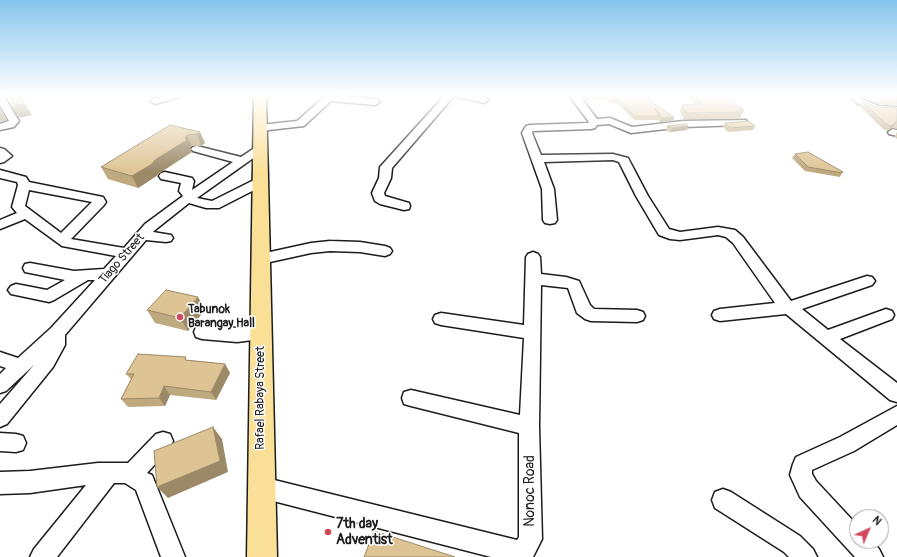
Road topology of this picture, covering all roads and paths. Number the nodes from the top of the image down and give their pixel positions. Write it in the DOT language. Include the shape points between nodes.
graph roads {
  1 [pos="14,120"];
  2 [pos="260,120"];
  3 [pos="304,120"];
  4 [pos="427,120"];
  5 [pos="594,122"];
  6 [pos="742,122"];
  7 [pos="0,127"];
  8 [pos="260,128"];
  9 [pos="197,149"];
  10 [pos="260,149"];
  11 [pos="0,151"];
  12 [pos="536,159"];
  13 [pos="0,160"];
  14 [pos="242,161"];
  15 [pos="0,174"];
  16 [pos="165,176"];
  17 [pos="260,182"];
  18 [pos="24,185"];
  19 [pos="189,197"];
  20 [pos="404,206"];
  21 [pos="26,214"];
  22 [pos="550,220"];
  23 [pos="0,225"];
  24 [pos="143,235"];
  25 [pos="166,238"];
  26 [pos="63,239"];
  27 [pos="385,251"];
  28 [pos="127,253"];
  29 [pos="533,257"];
  30 [pos="261,259"];
  31 [pos="30,268"];
  32 [pos="85,275"];
  33 [pos="108,276"];
  34 [pos="534,279"];
  35 [pos="867,281"];
  36 [pos="16,290"];
  37 [pos="788,308"];
  38 [pos="720,315"];
  39 [pos="636,316"];
  40 [pos="886,316"];
  41 [pos="441,319"];
  42 [pos="202,332"];
  43 [pos="261,332"];
  44 [pos="533,333"];
  45 [pos="56,334"];
  46 [pos="826,338"];
  47 [pos="0,359"];
  48 [pos="21,366"];
  49 [pos="0,385"];
  50 [pos="897,394"];
  51 [pos="411,398"];
  52 [pos="897,415"];
  53 [pos="0,418"];
  54 [pos="529,426"];
  55 [pos="162,441"];
  56 [pos="110,473"];
  57 [pos="131,475"];
  58 [pos="0,483"];
  59 [pos="262,488"];
  60 [pos="723,500"];
  61 [pos="42,557"];
  62 [pos="173,557"];
  63 [pos="262,557"];
  64 [pos="805,557"];
  65 [pos="871,557"];
  1 -- 7 [label="street" via="13,123"];
  2 -- 8 [label="main road, Rafael Rabaya Street"];
  3 -- 8 [label="street" via="300,124"];
  4 -- 20 [label="street" via="386,166 378,193 379,198 384,201"];
  5 -- 6 [label="street" via="612,121 631,130 683,124"];
  5 -- 12 [label="street" via="591,126 537,127 528,130 526,133"];
  8 -- 10 [label="main road, Rafael Rabaya Street"];
  9 -- 14 [label="street"];
  10 -- 14 [label="street, Tiago Street"];
  10 -- 17 [label="main road, Rafael Rabaya Street"];
  11 -- 13 [label="street" via="6,156"];
  12 -- 22 [label="street" via="548,189"];
  12 -- 37 [label="street" via="614,157 624,160 664,232 680,236 718,231 730,233 738,240"];
  14 -- 19 [label="street, Tiago Street"];
  15 -- 18 [label="street" via="22,180"];
  16 -- 19 [label="street" via="188,182 185,191"];
  17 -- 19 [label="street" via="214,205"];
  17 -- 30 [label="main road, Rafael Rabaya Street"];
  18 -- 21 [label="street" via="18,207"];
  18 -- 26 [label="street" via="99,200 100,202"];
  19 -- 24 [label="street, Tiago Street"];
  21 -- 23 [label="street"];
  21 -- 26 [label="street"];
  24 -- 25 [label="street"];
  24 -- 28 [label="street, Tiago Street"];
  26 -- 28 [label="street" via="71,245"];
  27 -- 30 [label="street" via="330,246"];
  28 -- 33 [label="street, Tiago Street"];
  29 -- 34 [label="street, Nonoc Road"];
  30 -- 43 [label="main road, Rafael Rabaya Street"];
  31 -- 32 [label="street" via="74,276"];
  32 -- 33 [label="street"];
  32 -- 36 [label="street" via="49,296"];
  33 -- 45 [label="street, Tiago Street"];
  34 -- 39 [label="street" via="574,285 583,309 591,314"];
  34 -- 44 [label="street, Nonoc Road"];
  35 -- 37 [label="street"];
  37 -- 38 [label="street"];
  37 -- 46 [label="street"];
  40 -- 46 [label="street"];
  41 -- 44 [label="street"];
  42 -- 43 [label="street" via="238,335"];
  43 -- 59 [label="main road, Rafael Rabaya Street"];
  44 -- 54 [label="street, Nonoc Road"];
  45 -- 48 [label="street, Tiago Street"];
  45 -- 53 [label="street" via="56,345 47,362"];
  46 -- 50 [label="street"];
  47 -- 48 [label="street"];
  48 -- 49 [label="street, Tiago Street"];
  51 -- 54 [label="street"];
  52 -- 65 [label="street" via="846,444 803,464 801,475 808,489"];
  54 -- 59 [label="street, Nonoc Road" via="530,539 524,549 517,552"];
  55 -- 57 [label="street"];
  56 -- 57 [label="street"];
  56 -- 58 [label="street"];
  56 -- 61 [label="street"];
  57 -- 62 [label="street" via="144,483"];
  59 -- 63 [label="main road, Rafael Rabaya Street"];
  60 -- 64 [label="street" via="792,544"];
}
